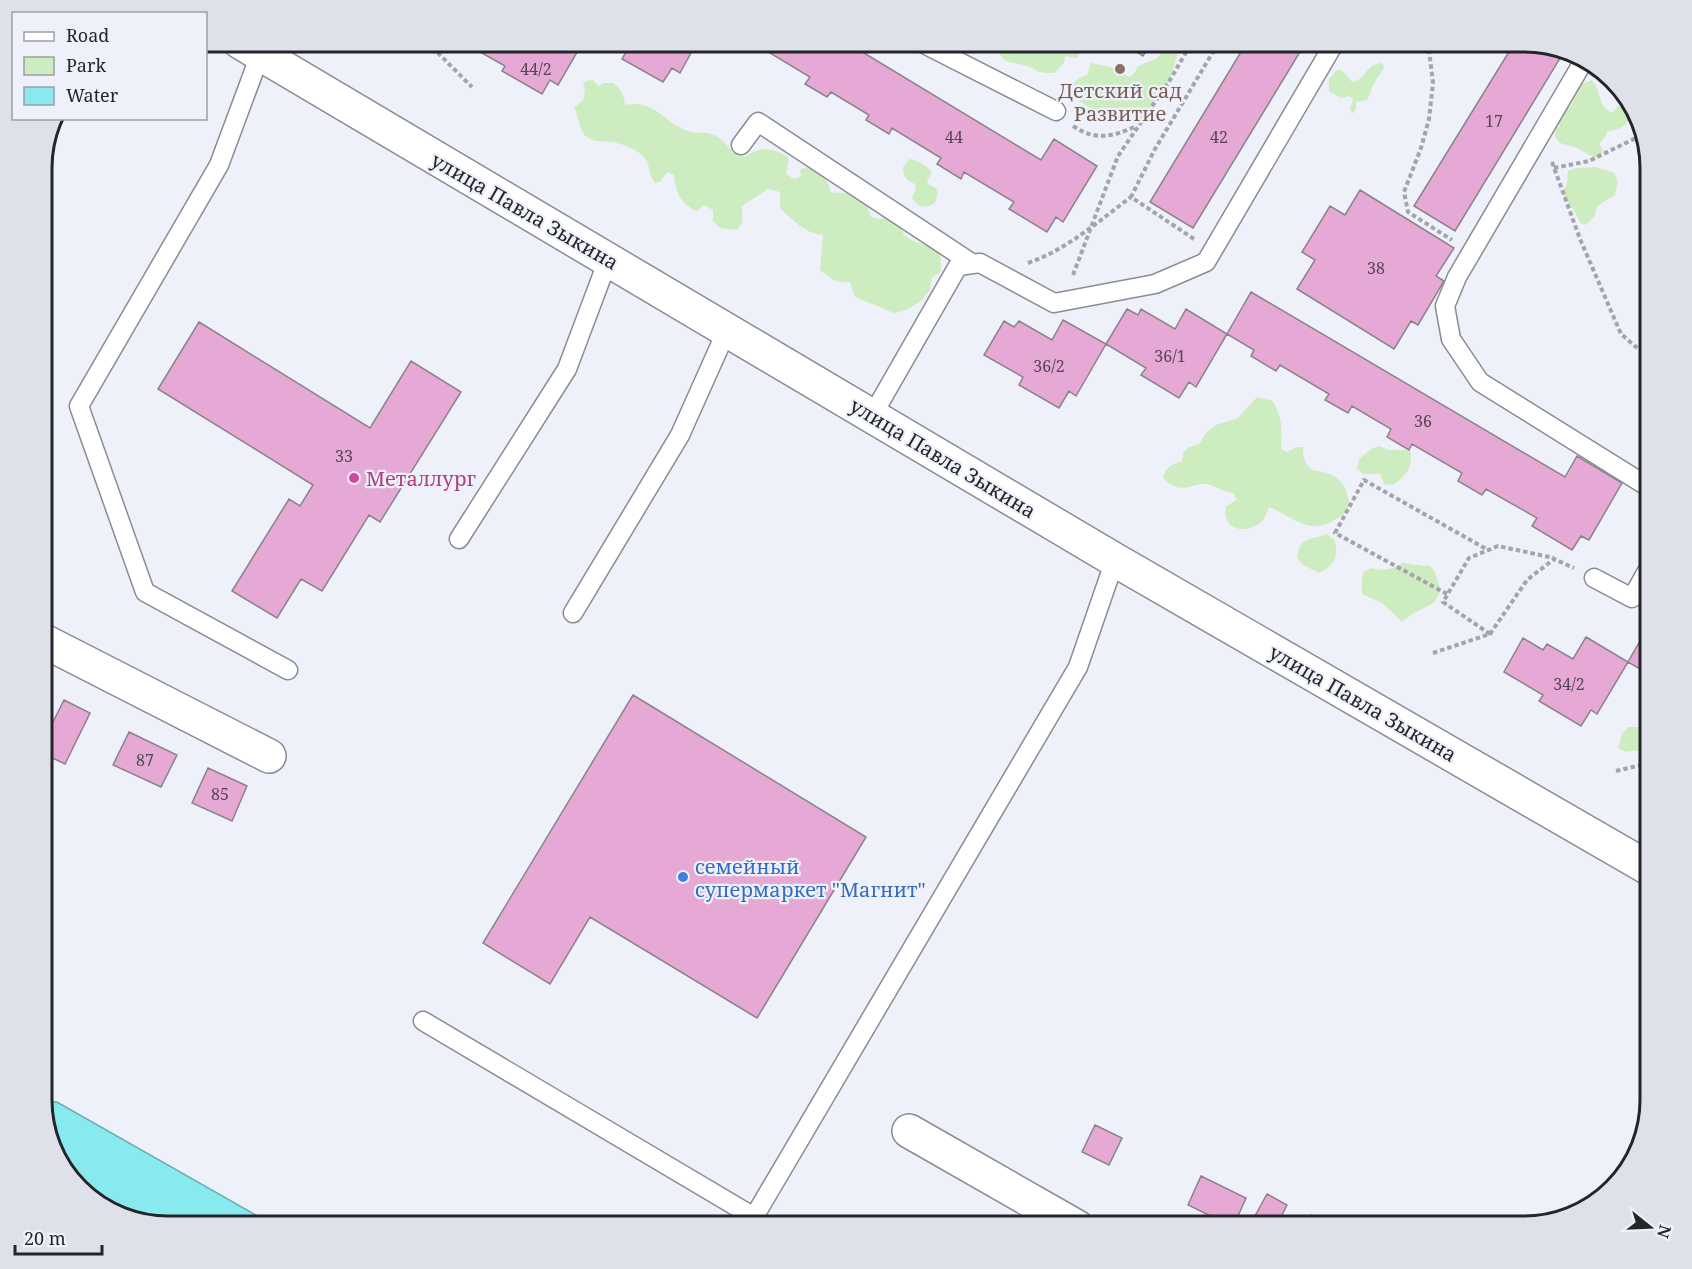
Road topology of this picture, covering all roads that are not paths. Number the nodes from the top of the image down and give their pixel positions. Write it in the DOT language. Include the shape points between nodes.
graph roads {
  1 [pos="249,52"];
  2 [pos="257,52"];
  3 [pos="941,52"];
  4 [pos="1329,52"];
  5 [pos="1580,67"];
  6 [pos="1056,111"];
  7 [pos="741,145"];
  8 [pos="608,260"];
  9 [pos="973,264"];
  10 [pos="727,330"];
  11 [pos="872,416"];
  12 [pos="1640,482"];
  13 [pos="459,539"];
  14 [pos="1115,560"];
  15 [pos="1594,578"];
  16 [pos="1640,584"];
  17 [pos="573,613"];
  18 [pos="53,646"];
  19 [pos="288,670"];
  20 [pos="268,756"];
  21 [pos="1640,863"];
  22 [pos="423,1021"];
  23 [pos="909,1131"];
  24 [pos="752,1216"];
  25 [pos="755,1216"];
  26 [pos="1058,1216"];
  1 -- 19 [label="lane" via="219,165 79,406 145,592"];
  2 -- 8 [label="main road, улица Павла Зыкина"];
  3 -- 6 [label="lane"];
  4 -- 9 [label="lane" via="1206,262 1155,284 1054,303 980,263"];
  5 -- 12 [label="lane" via="1457,277 1445,306 1451,339 1480,382"];
  7 -- 9 [label="lane" via="758,122"];
  8 -- 10 [label="main road, улица Павла Зыкина"];
  8 -- 13 [label="lane" via="567,369"];
  9 -- 11 [label="lane" via="958,266"];
  10 -- 11 [label="main road, улица Павла Зыкина"];
  10 -- 17 [label="lane" via="680,435"];
  11 -- 14 [label="main road, улица Павла Зыкина"];
  14 -- 21 [label="main road, улица Павла Зыкина"];
  14 -- 25 [label="lane" via="1078,667"];
  15 -- 16 [label="lane" via="1632,598"];
  18 -- 20 [label="main road"];
  22 -- 24 [label="lane"];
  23 -- 26 [label="main road"];
}
